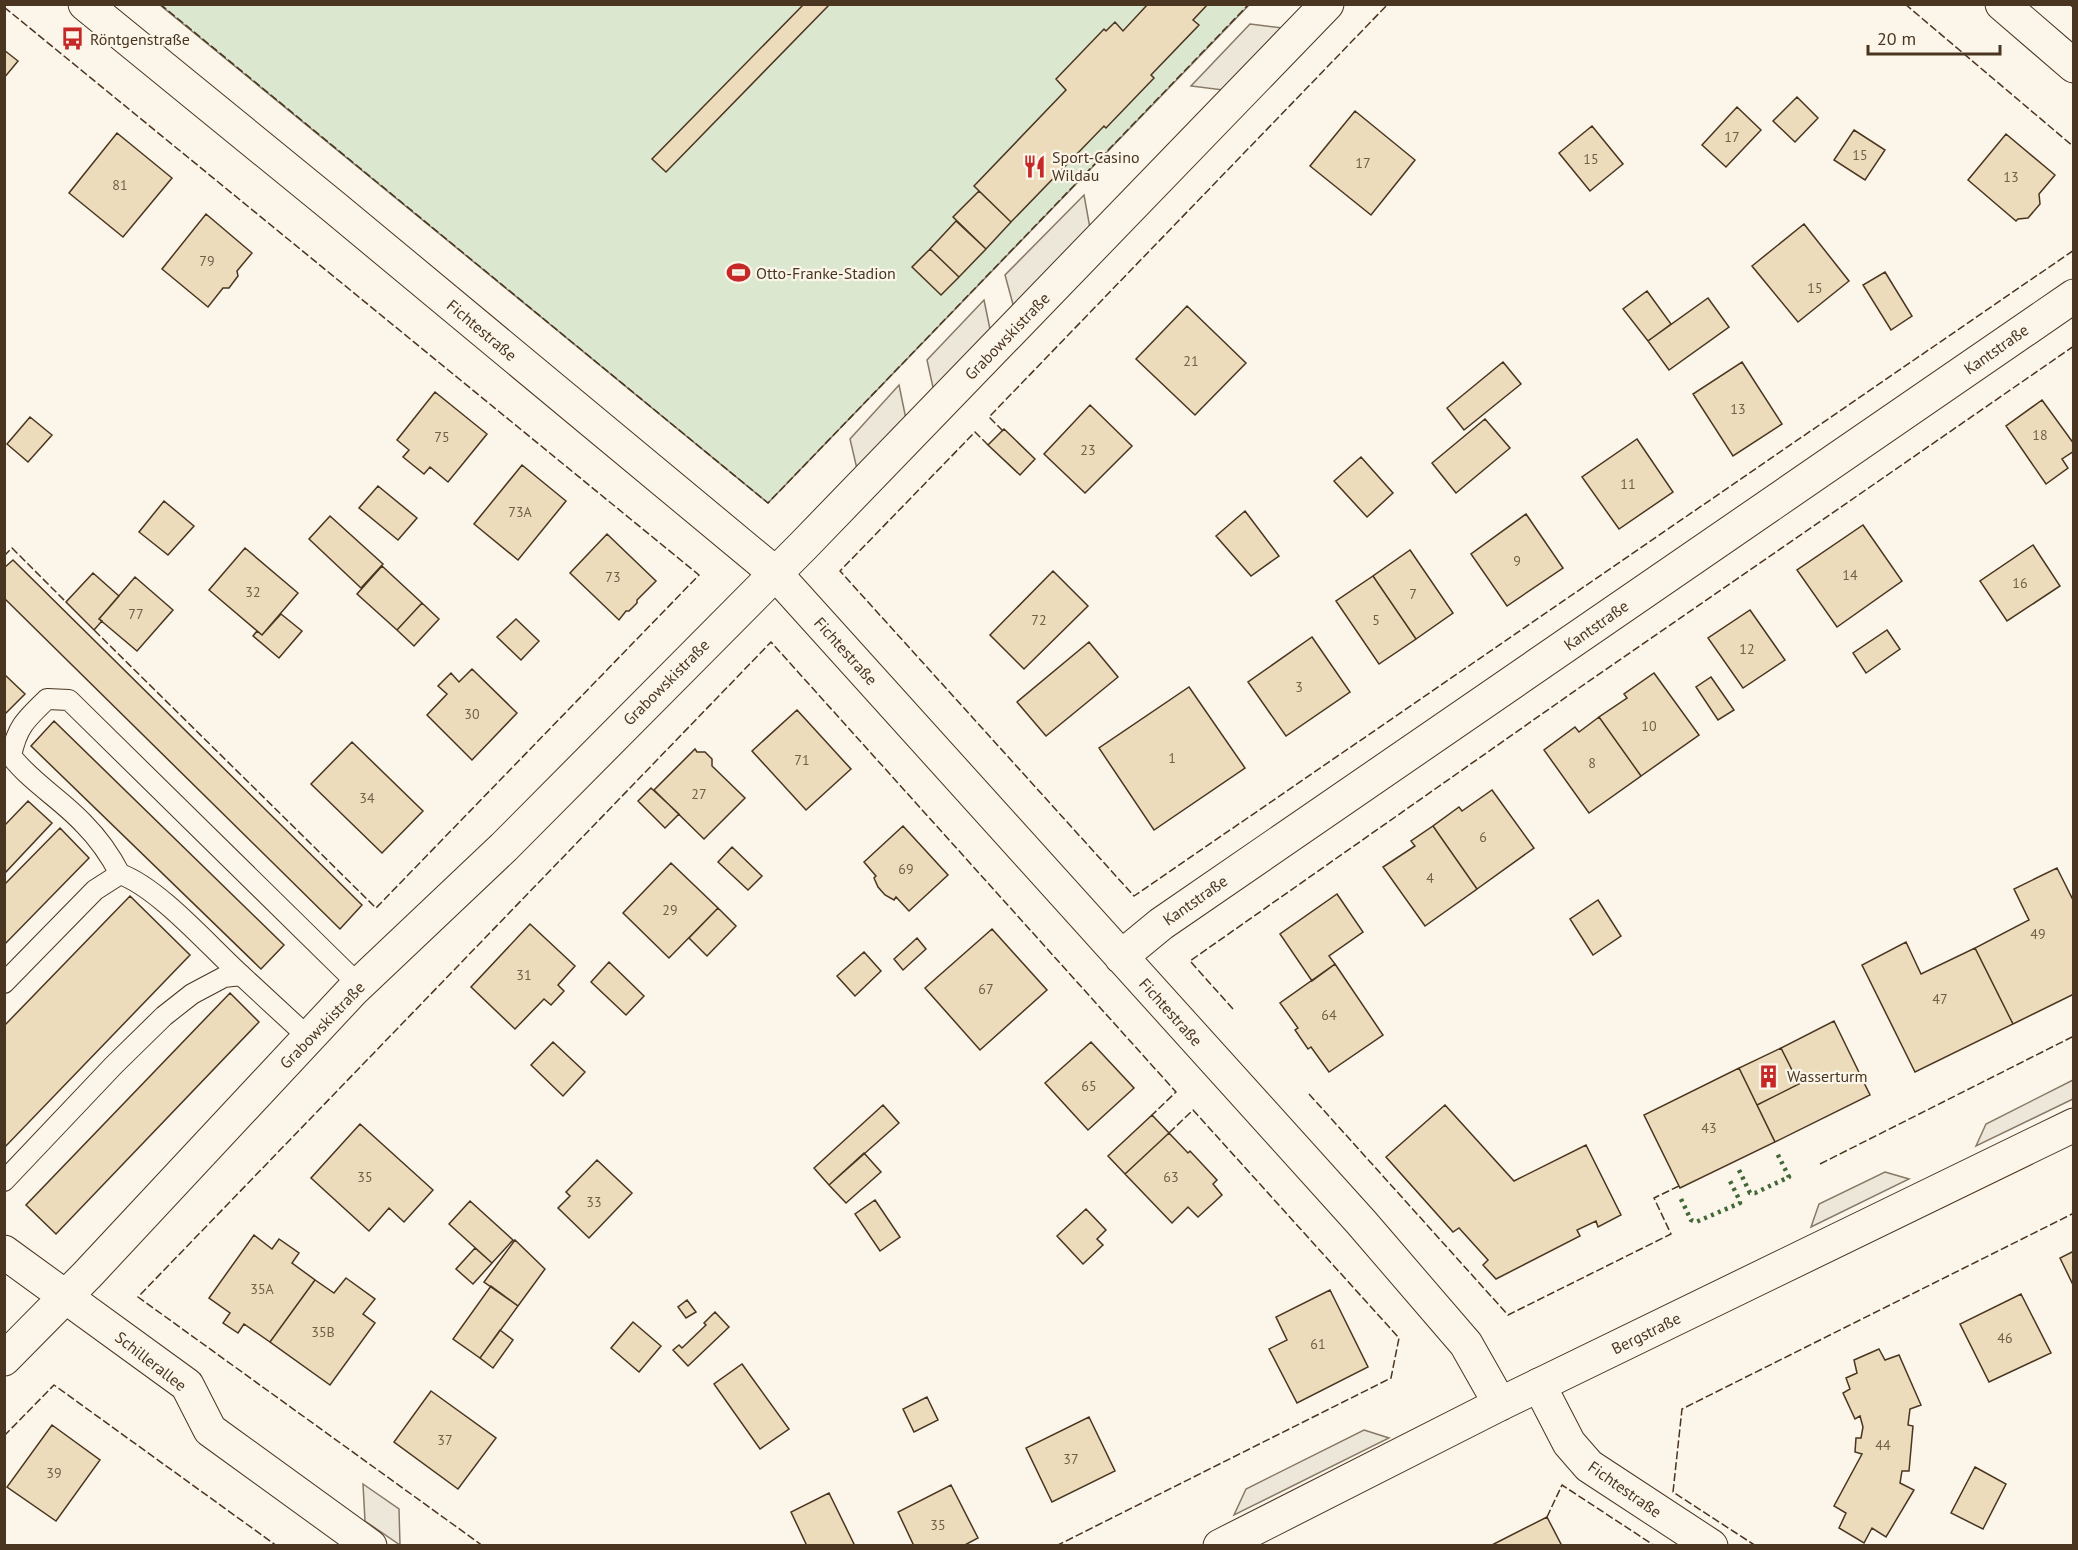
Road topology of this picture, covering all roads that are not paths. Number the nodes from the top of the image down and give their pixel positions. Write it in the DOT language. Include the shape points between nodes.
graph roads {
  1 [pos="85,4"];
  2 [pos="1327,4"];
  3 [pos="2002,4"];
  4 [pos="2073,66"];
  5 [pos="2073,296"];
  6 [pos="776,573"];
  7 [pos="120,874"];
  8 [pos="1121,957"];
  9 [pos="241,975"];
  10 [pos="4,983"];
  11 [pos="359,985"];
  12 [pos="308,1037"];
  13 [pos="2073,1125"];
  14 [pos="4,1181"];
  15 [pos="4,1252"];
  16 [pos="66,1298"];
  17 [pos="4,1359"];
  18 [pos="1539,1385"];
  19 [pos="1500,1404"];
  20 [pos="370,1545"];
  21 [pos="1220,1545"];
  22 [pos="1711,1545"];
  1 -- 6 [label="street, Fichtestraße"];
  2 -- 6 [label="street, Grabowskistraße"];
  3 -- 4 [label="street"];
  5 -- 8 [label="street, Kantstraße" via="1161,924"];
  6 -- 8 [label="street, Fichtestraße"];
  6 -- 11 [label="street, Grabowskistraße" via="504,847"];
  7 -- 9 [label="lane" via="136,880 170,908"];
  7 -- 10 [label="lane" via="96,890"];
  7 -- 11 [label="lane" via="109,853 83,822 24,772 11,756 25,720 46,699 69,700"];
  8 -- 19 [label="street, Fichtestraße" via="1466,1344"];
  9 -- 12 [label="lane"];
  9 -- 14 [label="lane" via="224,977 192,994 164,1016"];
  11 -- 12 [label="street, Grabowskistraße"];
  12 -- 16 [label="street, Grabowskistraße"];
  13 -- 18 [label="street, Bergstraße"];
  15 -- 16 [label="street, Schillerallee"];
  16 -- 17 [label="street, Grabowskistraße"];
  16 -- 20 [label="street, Schillerallee" via="187,1385 210,1430"];
  18 -- 19 [label="street, Bergstraße"];
  18 -- 22 [label="street, Fichtestraße" via="1569,1443 1589,1466"];
  19 -- 21 [label="street, Bergstraße"];
}
